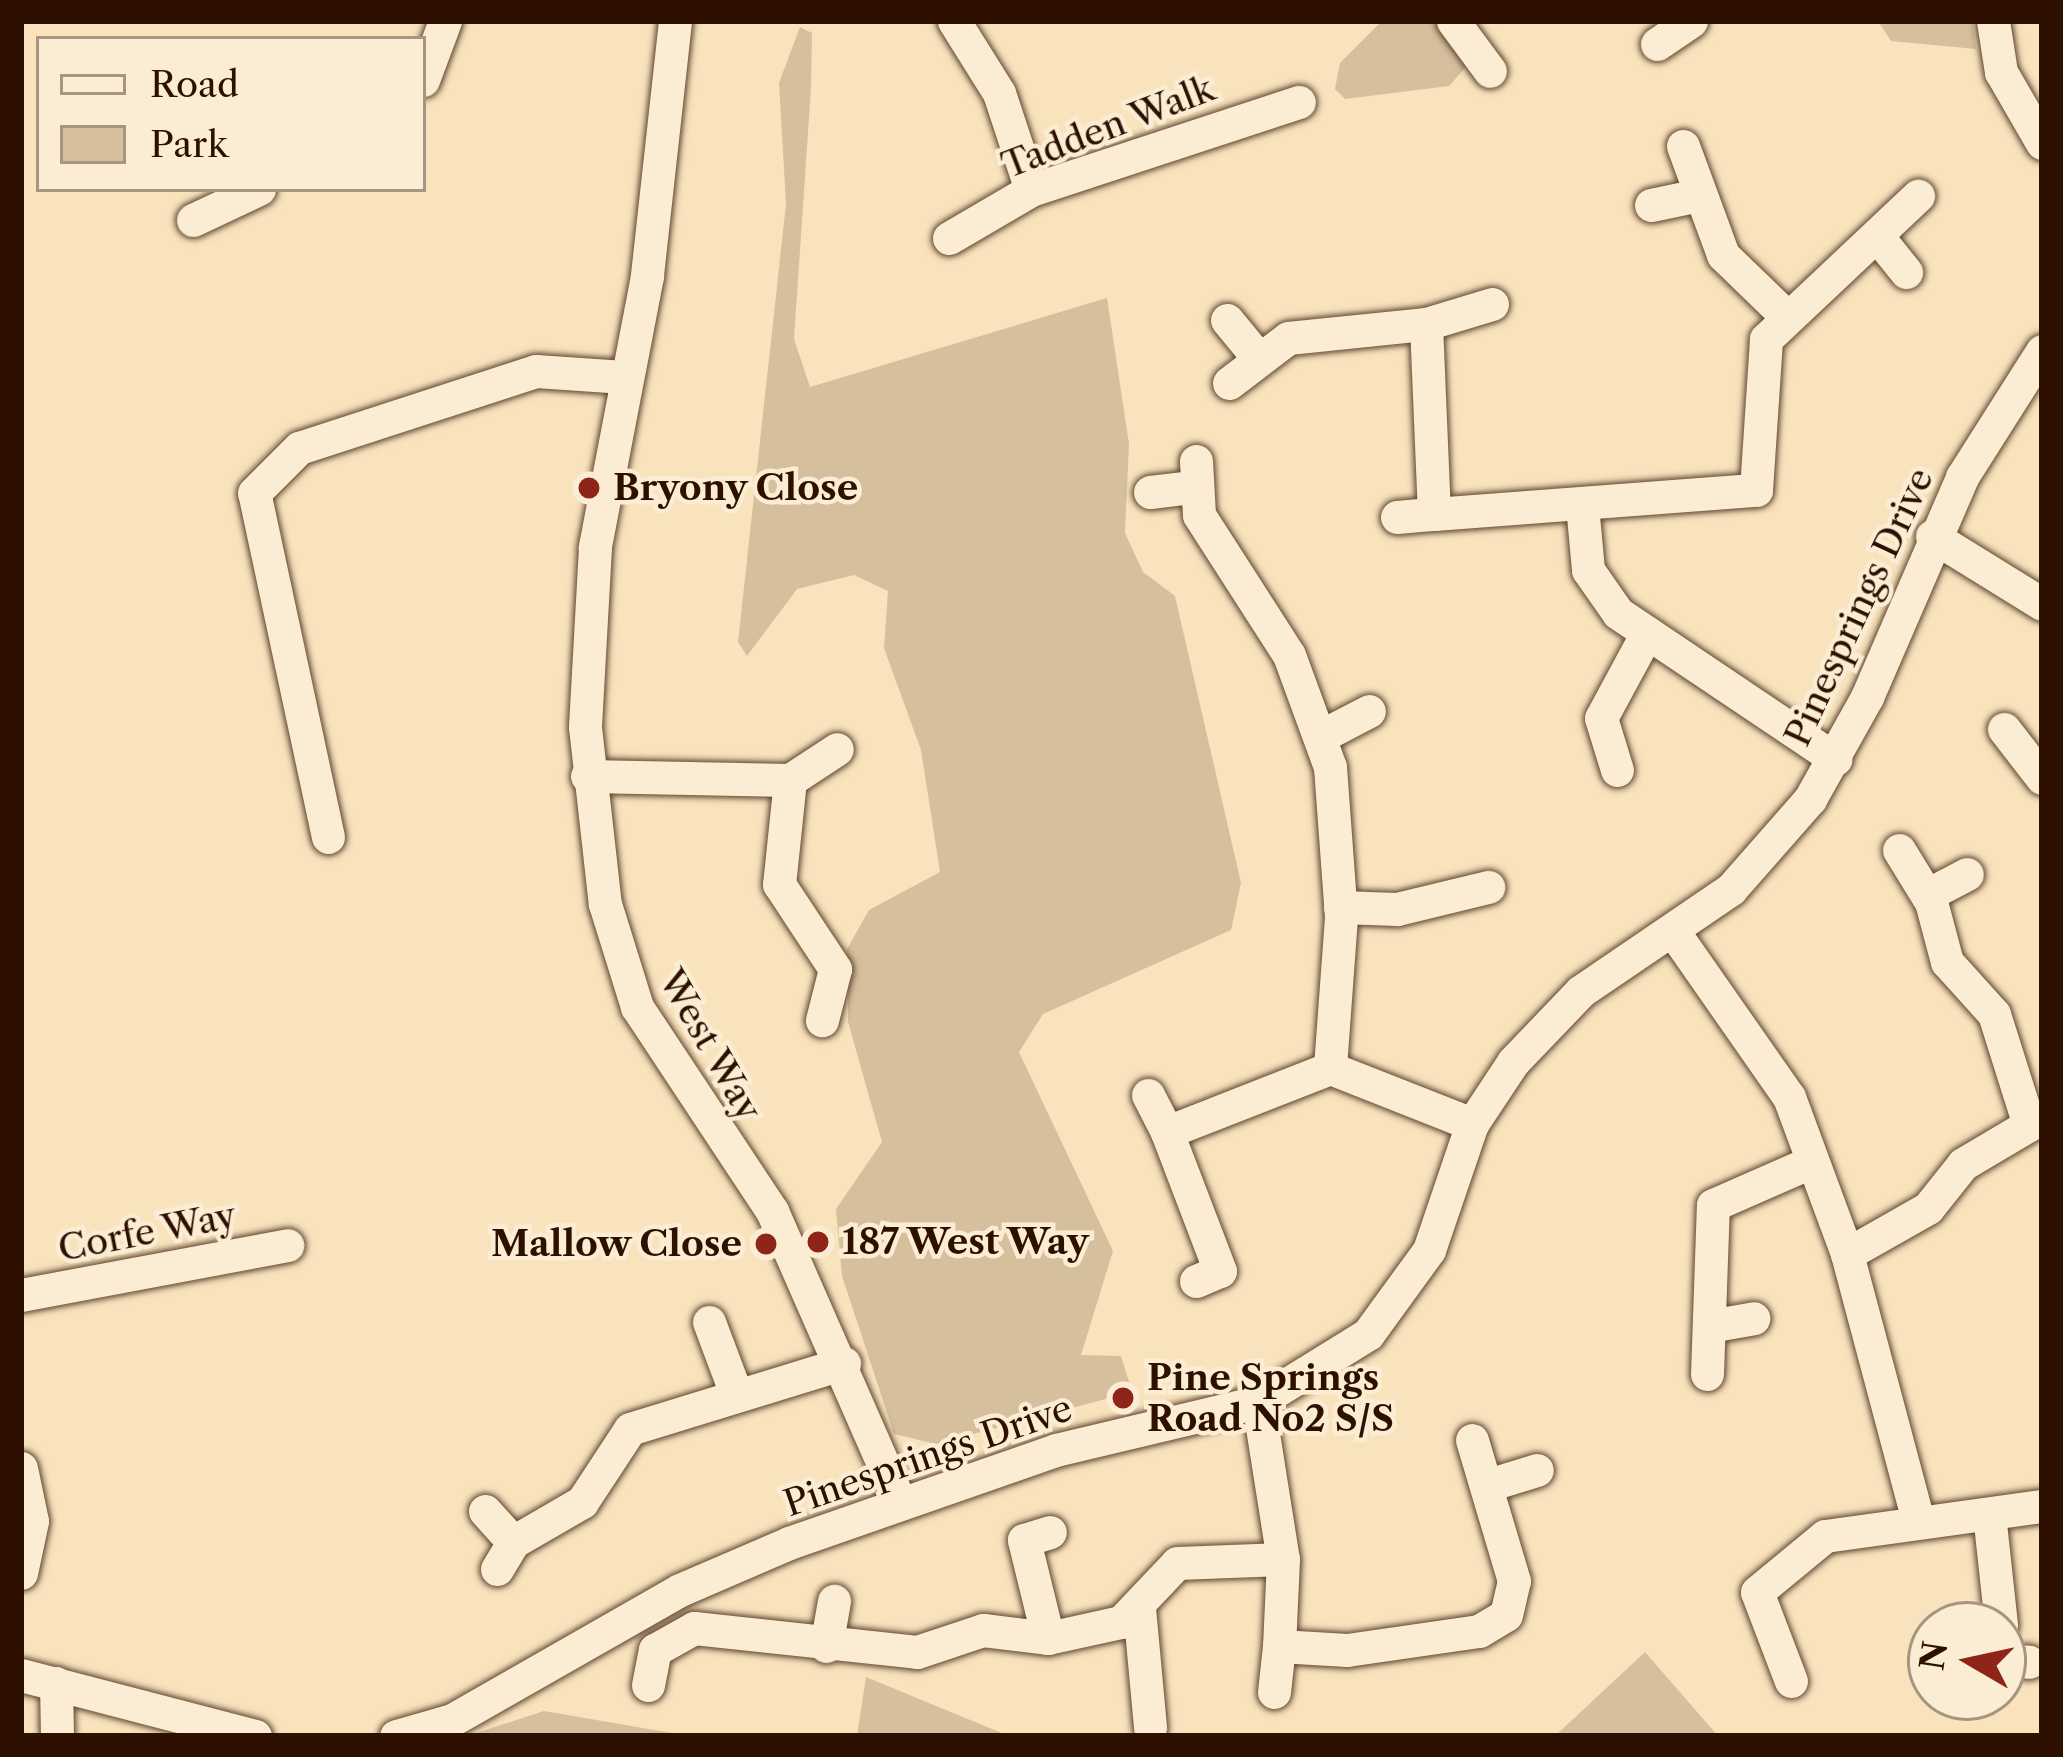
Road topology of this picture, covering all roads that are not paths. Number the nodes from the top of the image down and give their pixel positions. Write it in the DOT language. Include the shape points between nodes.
graph roads {
  1 [pos="445,21"];
  2 [pos="675,21"];
  3 [pos="954,21"];
  4 [pos="1453,21"];
  5 [pos="1691,21"];
  6 [pos="1994,21"];
  7 [pos="1657,44"];
  8 [pos="1490,71"];
  9 [pos="426,72"];
  10 [pos="1299,102"];
  11 [pos="2042,143"];
  12 [pos="1683,146"];
  13 [pos="1031,190"];
  14 [pos="253,192"];
  15 [pos="1699,195"];
  16 [pos="1918,196"];
  17 [pos="1651,205"];
  18 [pos="197,221"];
  19 [pos="1878,237"];
  20 [pos="950,238"];
  21 [pos="1906,272"];
  22 [pos="1492,304"];
  23 [pos="1784,314"];
  24 [pos="1227,320"];
  25 [pos="1426,323"];
  26 [pos="2042,351"];
  27 [pos="1255,354"];
  28 [pos="624,377"];
  29 [pos="1228,382"];
  30 [pos="1150,492"];
  31 [pos="1582,505"];
  32 [pos="1434,514"];
  33 [pos="1396,517"];
  34 [pos="1932,536"];
  35 [pos="2042,604"];
  36 [pos="1647,633"];
  37 [pos="1369,711"];
  38 [pos="1566,722"];
  39 [pos="1601,724"];
  40 [pos="2003,729"];
  41 [pos="1321,736"];
  42 [pos="837,749"];
  43 [pos="1834,759"];
  44 [pos="2038,762"];
  45 [pos="1617,770"];
  46 [pos="587,776"];
  47 [pos="790,780"];
  48 [pos="328,837"];
  49 [pos="1899,850"];
  50 [pos="1967,874"];
  51 [pos="1488,887"];
  52 [pos="1927,895"];
  53 [pos="1340,907"];
  54 [pos="1673,931"];
  55 [pos="822,1020"];
  56 [pos="1330,1068"];
  57 [pos="1148,1095"];
  58 [pos="1472,1124"];
  59 [pos="2036,1125"];
  60 [pos="1166,1132"];
  61 [pos="1811,1162"];
  62 [pos="287,1245"];
  63 [pos="1847,1254"];
  64 [pos="1221,1271"];
  65 [pos="21,1295"];
  66 [pos="1753,1318"];
  67 [pos="709,1322"];
  68 [pos="1715,1325"];
  69 [pos="844,1363"];
  70 [pos="1707,1374"];
  71 [pos="736,1394"];
  72 [pos="1258,1402"];
  73 [pos="1472,1440"];
  74 [pos="21,1468"];
  75 [pos="1537,1470"];
  76 [pos="1488,1485"];
  77 [pos="898,1501"];
  78 [pos="2042,1506"];
  79 [pos="485,1510"];
  80 [pos="1989,1514"];
  81 [pos="1917,1517"];
  82 [pos="1050,1532"];
  83 [pos="1283,1559"];
  84 [pos="21,1573"];
  85 [pos="834,1601"];
  86 [pos="2001,1601"];
  87 [pos="1139,1608"];
  88 [pos="1048,1638"];
  89 [pos="826,1646"];
  90 [pos="1279,1646"];
  91 [pos="21,1675"];
  92 [pos="1791,1682"];
  93 [pos="56,1683"];
  94 [pos="648,1685"];
  95 [pos="1274,1693"];
  96 [pos="1150,1727"];
  97 [pos="57,1736"];
  98 [pos="255,1736"];
  99 [pos="396,1736"];
  1 -- 9 [label="street"];
  2 -- 28 [label="street, West Way" via="647,276"];
  3 -- 13 [label="street" via="999,93"];
  4 -- 8 [label="street"];
  5 -- 7 [label="street"];
  6 -- 11 [label="street" via="2001,72"];
  10 -- 13 [label="street, Tadden Walk"];
  12 -- 15 [label="street"];
  13 -- 20 [label="street, Tadden Walk"];
  14 -- 18 [label="street"];
  15 -- 17 [label="street"];
  15 -- 23 [label="street" via="1723,255"];
  16 -- 19 [label="street"];
  19 -- 21 [label="street"];
  19 -- 23 [label="street"];
  22 -- 25 [label="street"];
  23 -- 31 [label="street" via="1756,374 1766,491"];
  24 -- 27 [label="street"];
  25 -- 27 [label="street" via="1288,338"];
  25 -- 32 [label="street"];
  26 -- 34 [label="street, Pinesprings Drive"];
  27 -- 29 [label="street"];
  28 -- 46 [label="street, West Way" via="596,547"];
  28 -- 48 [label="street" via="536,371 299,448 254,493"];
  30 -- 41 [label="street" via="1193,474"];
  31 -- 32 [label="street"];
  31 -- 36 [label="street" via="1588,570"];
  32 -- 33 [label="street"];
  34 -- 35 [label="street"];
  34 -- 43 [label="street, Pinesprings Drive"];
  36 -- 39 [label="street"];
  36 -- 43 [label="street"];
  37 -- 41 [label="street"];
  38 -- 39 [label="street"];
  39 -- 45 [label="street"];
  40 -- 44 [label="street"];
  41 -- 53 [label="street"];
  42 -- 47 [label="street"];
  43 -- 54 [label="street, Pinesprings Drive" via="1783,835"];
  46 -- 47 [label="street"];
  46 -- 69 [label="street, West Way" via="605,904 637,1007 772,1211"];
  47 -- 55 [label="street" via="779,884 835,969"];
  49 -- 52 [label="street"];
  50 -- 52 [label="street"];
  51 -- 53 [label="street" via="1397,909"];
  52 -- 59 [label="street" via="1947,962 1994,1014"];
  53 -- 56 [label="street"];
  54 -- 58 [label="street, Pinesprings Drive" via="1546,1024"];
  54 -- 61 [label="street" via="1789,1097"];
  56 -- 58 [label="street"];
  56 -- 60 [label="street"];
  57 -- 60 [label="street"];
  58 -- 72 [label="street, Pinesprings Drive" via="1404,1291 1326,1369"];
  59 -- 63 [label="street" via="1963,1164 1915,1217"];
  60 -- 64 [label="street"];
  61 -- 63 [label="street"];
  61 -- 68 [label="street" via="1704,1190"];
  62 -- 65 [label="street, Corfe Way"];
  63 -- 81 [label="street"];
  66 -- 68 [label="street"];
  67 -- 71 [label="street"];
  68 -- 70 [label="street"];
  69 -- 71 [label="street"];
  69 -- 77 [label="street, West Way"];
  71 -- 79 [label="street" via="630,1429 582,1502 505,1556"];
  72 -- 77 [label="street, Pinesprings Drive"];
  72 -- 83 [label="street"];
  73 -- 76 [label="street"];
  74 -- 84 [label="street" via="32,1521"];
  75 -- 76 [label="street"];
  76 -- 90 [label="street" via="1514,1581 1506,1615 1479,1630 1347,1649"];
  77 -- 99 [label="street, Pinesprings Drive" via="680,1590 452,1720"];
  78 -- 80 [label="street"];
  80 -- 81 [label="street"];
  80 -- 86 [label="street"];
  81 -- 92 [label="street" via="1825,1536 1745,1588"];
  82 -- 88 [label="street" via="1024,1540"];
  83 -- 87 [label="street" via="1177,1563"];
  83 -- 90 [label="street"];
  85 -- 89 [label="street"];
  87 -- 88 [label="street" via="1109,1627"];
  87 -- 96 [label="street"];
  88 -- 89 [label="street" via="973,1631 916,1652"];
  89 -- 94 [label="street" via="694,1628 656,1650"];
  90 -- 95 [label="street"];
  91 -- 93 [label="street"];
  93 -- 97 [label="street"];
  93 -- 98 [label="street"];
}
